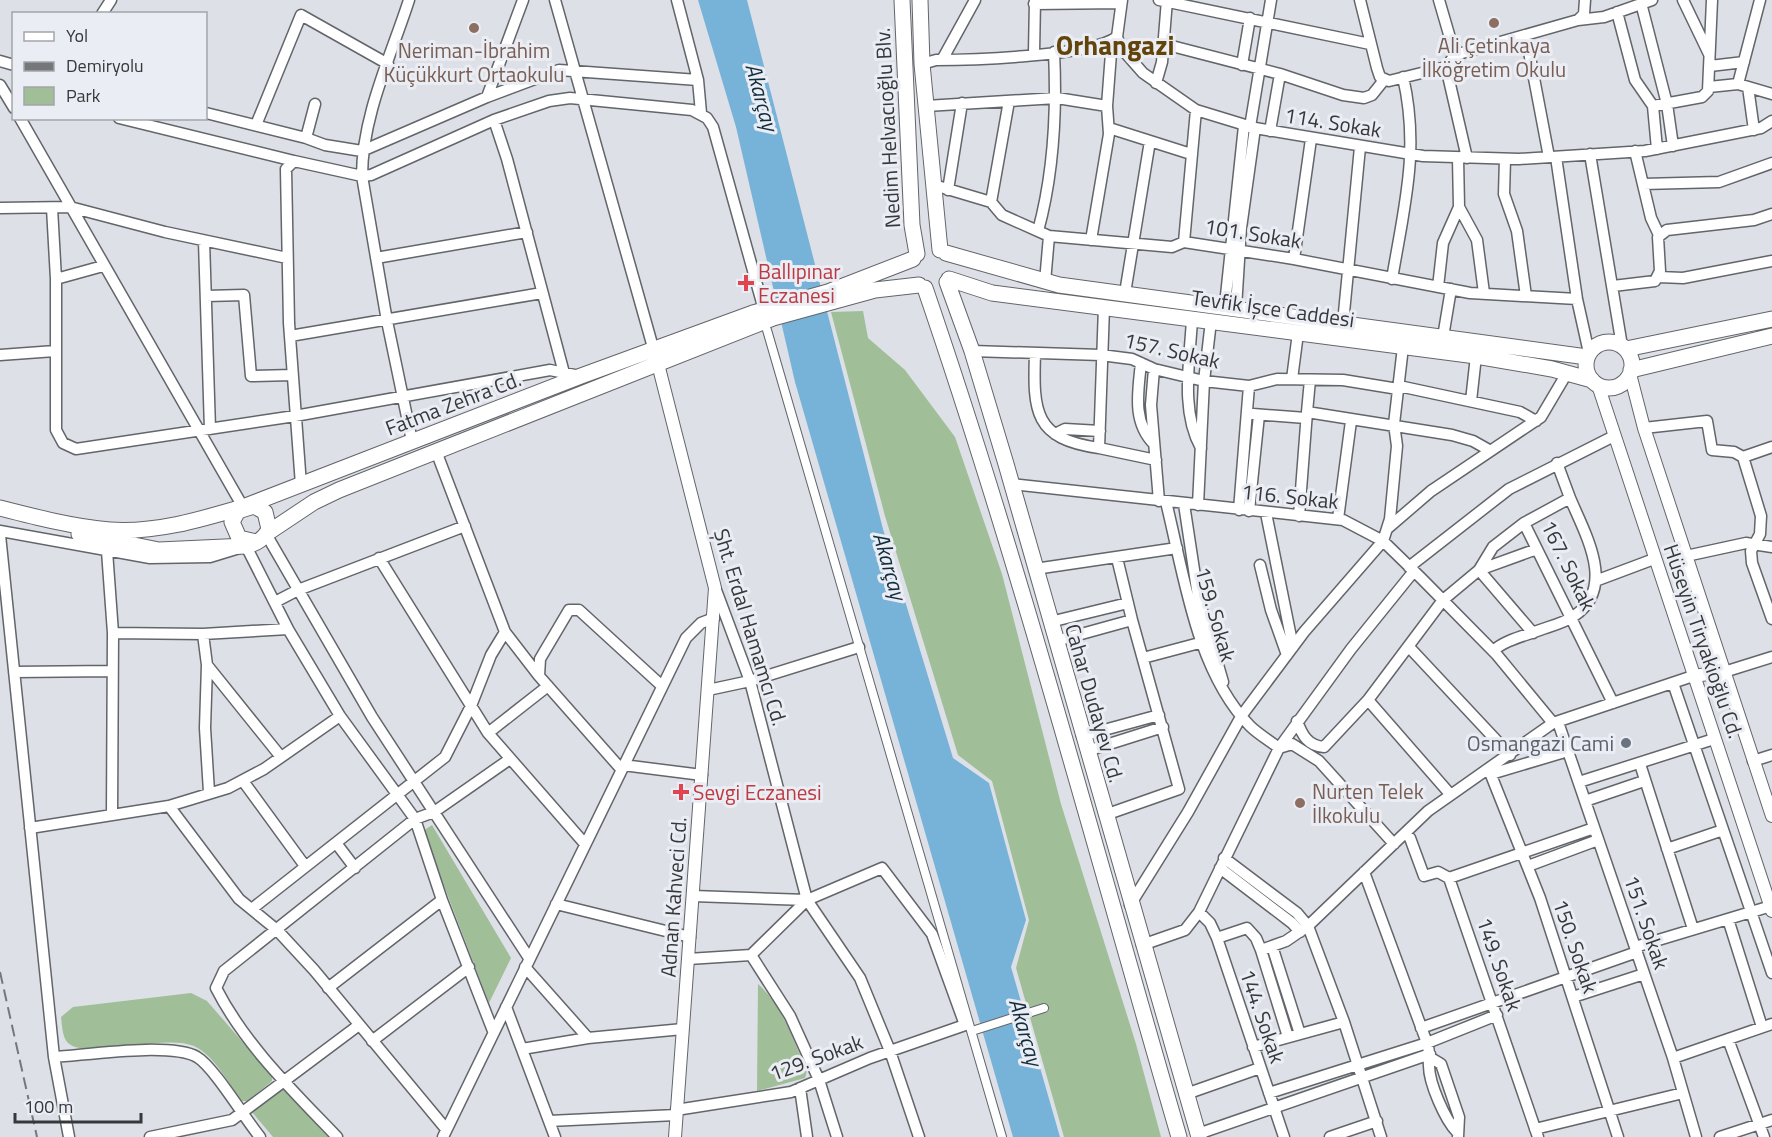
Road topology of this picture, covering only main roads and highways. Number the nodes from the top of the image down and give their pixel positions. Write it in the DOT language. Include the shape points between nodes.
graph roads {
  1 [pos="902,0"];
  2 [pos="920,0"];
  3 [pos="943,252"];
  4 [pos="915,257"];
  5 [pos="948,281"];
  6 [pos="922,287"];
  7 [pos="829,297"];
  8 [pos="1266,312"];
  9 [pos="1772,319"];
  10 [pos="1263,328"];
  11 [pos="1772,336"];
  12 [pos="1624,348"];
  13 [pos="1588,355"];
  14 [pos="656,358"];
  15 [pos="1631,372"];
  16 [pos="1595,383"];
  17 [pos="243,507"];
  18 [pos="0,508"];
  19 [pos="0,516"];
  20 [pos="50,523"];
  21 [pos="256,541"];
  22 [pos="1198,1136"];
  23 [pos="1179,1137"];
  1 -- 4 [label="main road, Nedim Helvacıoğlu Blv."];
  2 -- 3 [label="main road, Nedim Helvacıoğlu Blv." via="926,106 941,187"];
  3 -- 4 [label="main road" via="928,248"];
  3 -- 5 [label="main road" via="952,266"];
  3 -- 8 [label="main road, Tevfik İşce Caddesi" via="1045,282"];
  4 -- 6 [label="main road" via="911,273"];
  4 -- 7 [label="main road, Fatma Zehra Cd."];
  5 -- 6 [label="main road" via="937,289"];
  5 -- 10 [label="main road, Tevfik İşce Caddesi" via="992,292"];
  5 -- 22 [label="main road, Cahar Dudayev Cd." via="1011,484"];
  6 -- 7 [label="main road, Fatma Zehra Cd."];
  6 -- 23 [label="main road, Cahar Dudayev Cd." via="972,426 1038,640"];
  7 -- 14 [label="main road, Fatma Zehra Cd."];
  8 -- 10 [label="main road"];
  8 -- 13 [label="main road, Tevfik İşce Caddesi"];
  9 -- 12 [label="main road"];
  10 -- 16 [label="main road, Tevfik İşce Caddesi" via="1476,356 1568,373"];
  11 -- 15 [label="main road"];
  12 -- 13 [label="main road" via="1616,343 1601,343"];
  12 -- 15 [label="main road, Hüseyin Tiryakioğlu Cd." via="1631,359"];
  13 -- 16 [label="main road, Hüseyin Tiryakioğlu Cd." via="1586,369"];
  14 -- 17 [label="main road, Fatma Zehra Cd." via="581,376"];
  14 -- 21 [label="main road, Fatma Zehra Cd." via="339,490"];
  15 -- 16 [label="main road" via="1612,388"];
  17 -- 20 [label="main road, Fatma Zehra Cd." via="141,530"];
  17 -- 21 [label="main road" via="234,516 233,528 244,542"];
  17 -- 21 [label="main road" via="254,506 265,512 269,523"];
  18 -- 20 [label="main road, Fatma Zehra Cd."];
  19 -- 20 [label="main road, Fatma Zehra Cd."];
  20 -- 21 [label="main road, Fatma Zehra Cd." via="159,550"];
}
